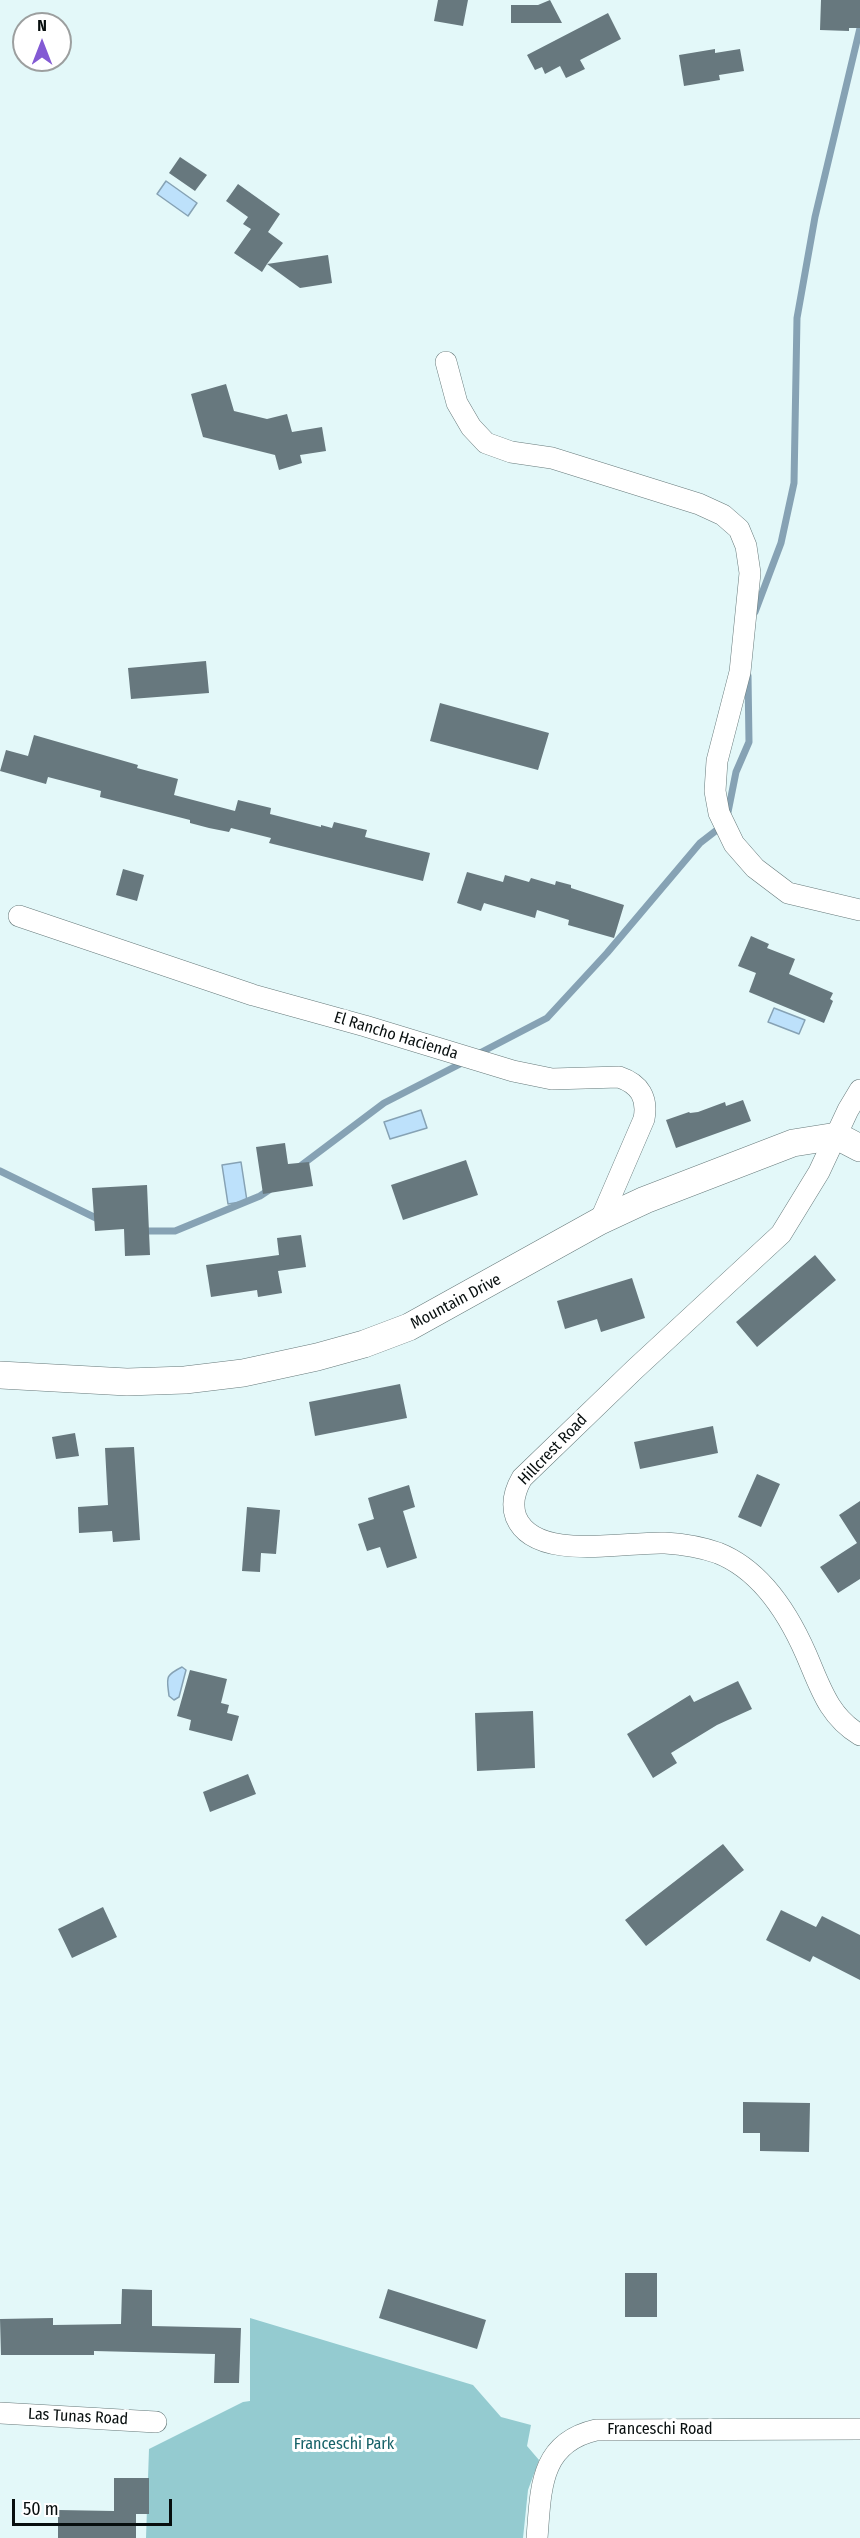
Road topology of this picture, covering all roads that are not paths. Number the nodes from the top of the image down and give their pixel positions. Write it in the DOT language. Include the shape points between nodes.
graph roads {
  1 [pos="446,362"];
  2 [pos="860,910"];
  3 [pos="19,916"];
  4 [pos="860,1090"];
  5 [pos="848,1142"];
  6 [pos="600,1221"];
  7 [pos="0,1375"];
  8 [pos="860,1735"];
  9 [pos="0,2413"];
  10 [pos="156,2422"];
  11 [pos="860,2429"];
  12 [pos="537,2538"];
  1 -- 2 [label="street" via="457,403 486,443 511,452 552,458 699,504 723,515 739,529 750,573 740,672 717,761 715,791 719,813 734,844 755,868 788,893"];
  3 -- 6 [label="street, El Rancho Hacienda" via="253,995 513,1071 552,1079 630,1080 644,1097 644,1119"];
  4 -- 5 [label="street" via="848,1110"];
  5 -- 6 [label="main road, Mountain Drive" via="793,1143"];
  5 -- 8 [label="street, Hillcrest Road" via="781,1234 522,1478 513,1501 520,1525 539,1540 578,1546 684,1545 735,1560 766,1587 806,1652 827,1704"];
  6 -- 7 [label="main road, Mountain Drive" via="409,1327 317,1357 243,1373 185,1380 127,1382"];
  9 -- 10 [label="street, Las Tunas Road"];
  11 -- 12 [label="street, Franceschi Road" via="584,2433 562,2446 547,2466"];
}
